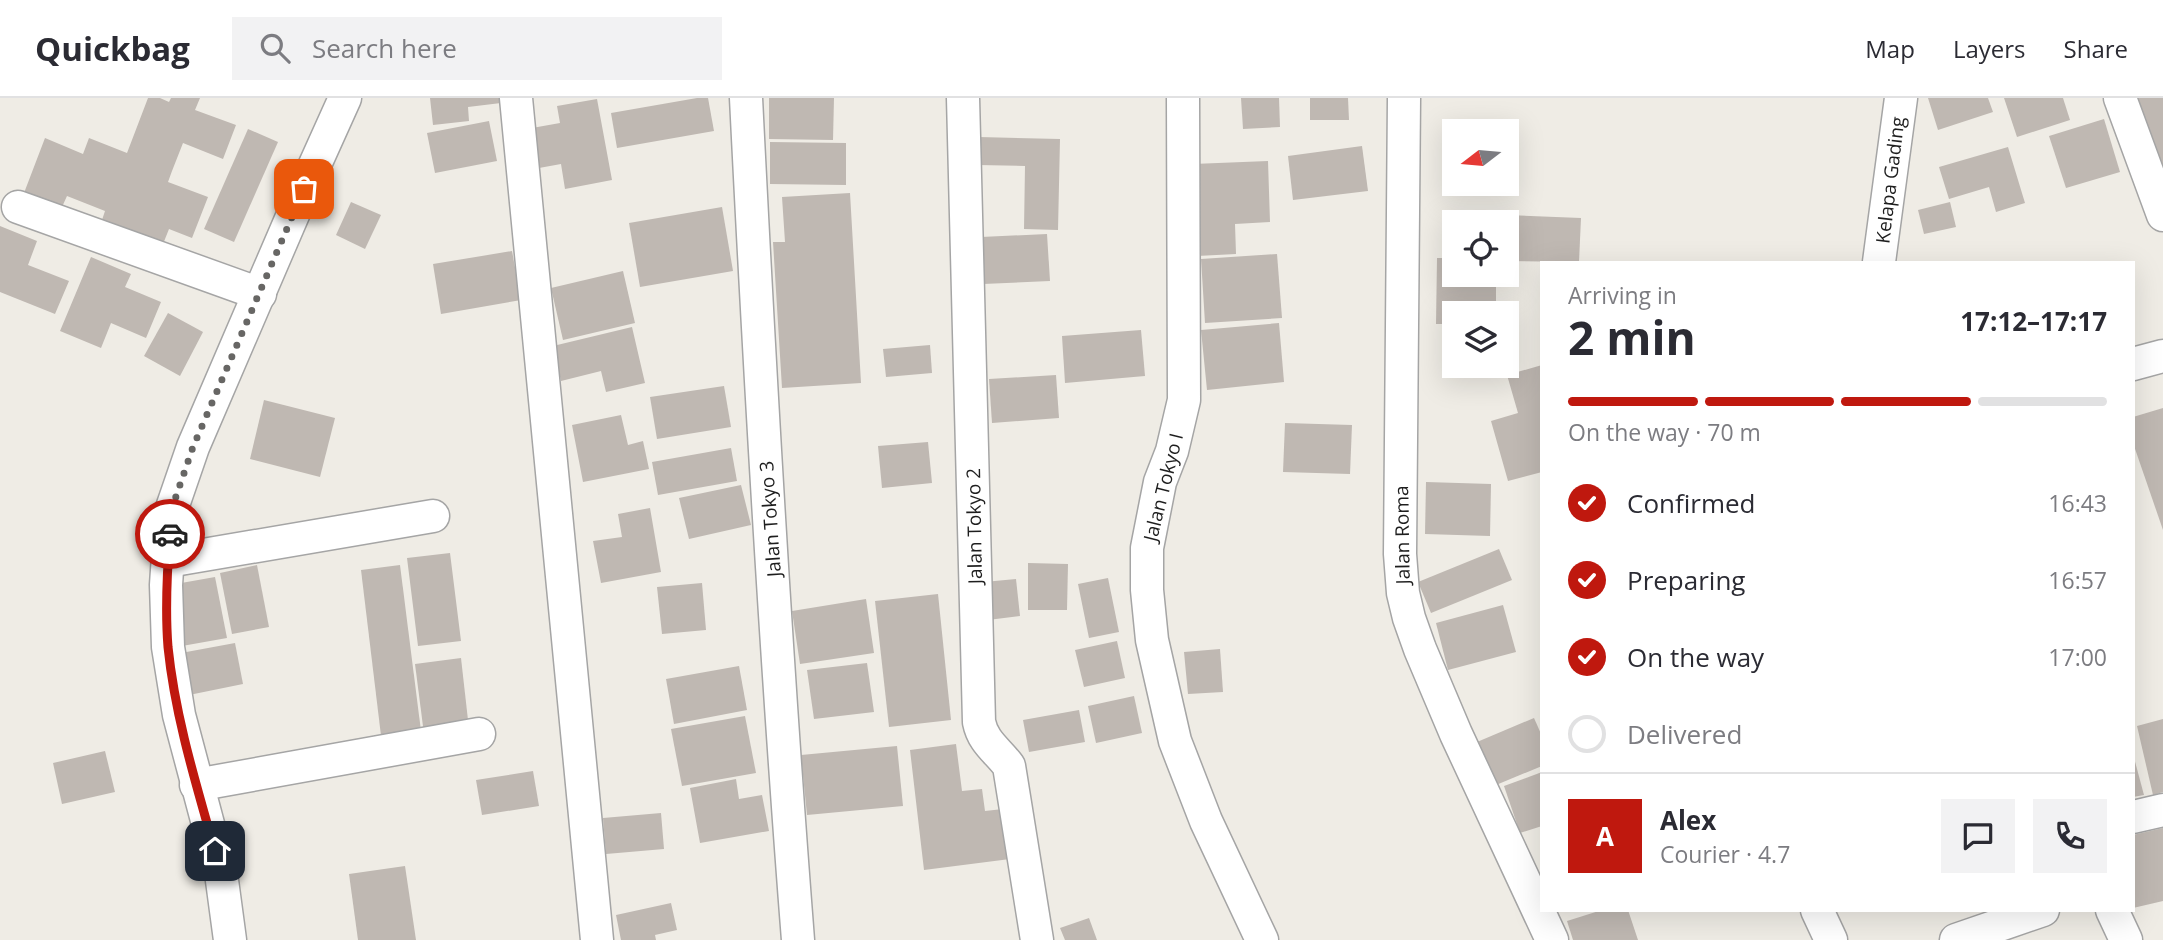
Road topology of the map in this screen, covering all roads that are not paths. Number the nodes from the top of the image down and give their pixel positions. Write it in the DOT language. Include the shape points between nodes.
graph roads {
  1 [pos="516,98"];
  2 [pos="746,98"];
  3 [pos="963,98"];
  4 [pos="1183,98"];
  5 [pos="1404,98"];
  6 [pos="1900,98"];
  7 [pos="2120,98"];
  8 [pos="341,99"];
  9 [pos="18,207"];
  10 [pos="2163,215"];
  11 [pos="1879,261"];
  12 [pos="260,294"];
  13 [pos="2163,356"];
  14 [pos="2135,363"];
  15 [pos="433,516"];
  16 [pos="168,561"];
  17 [pos="479,734"];
  18 [pos="196,785"];
  19 [pos="2163,810"];
  20 [pos="2135,817"];
  21 [pos="1818,912"];
  22 [pos="2037,912"];
  23 [pos="2113,912"];
  24 [pos="230,940"];
  25 [pos="597,940"];
  26 [pos="799,940"];
  27 [pos="1037,940"];
  28 [pos="1262,940"];
  29 [pos="1552,940"];
  30 [pos="1831,940"];
  31 [pos="1956,940"];
  32 [pos="2126,940"];
  1 -- 25 [label="street"];
  2 -- 26 [label="street, Jalan Tokyo 3"];
  3 -- 27 [label="street, Jalan Tokyo 2" via="979,722 988,744 1009,766"];
  4 -- 28 [label="street, Jalan Tokyo I" via="1184,400 1160,482 1147,548 1146,590 1152,640 1175,741 1206,821"];
  5 -- 29 [label="street, Jalan Roma" via="1403,593 1420,649 1456,734"];
  6 -- 11 [label="street, Kelapa Gading"];
  7 -- 10 [label="street"];
  8 -- 12 [label="street"];
  9 -- 12 [label="street"];
  12 -- 16 [label="street" via="193,447 171,511"];
  13 -- 14 [label="street"];
  15 -- 16 [label="street"];
  16 -- 18 [label="street" via="168,647"];
  17 -- 18 [label="street"];
  18 -- 24 [label="street" via="221,873"];
  19 -- 20 [label="street"];
  21 -- 30 [label="street"];
  22 -- 31 [label="street"];
  23 -- 32 [label="street"];
}
